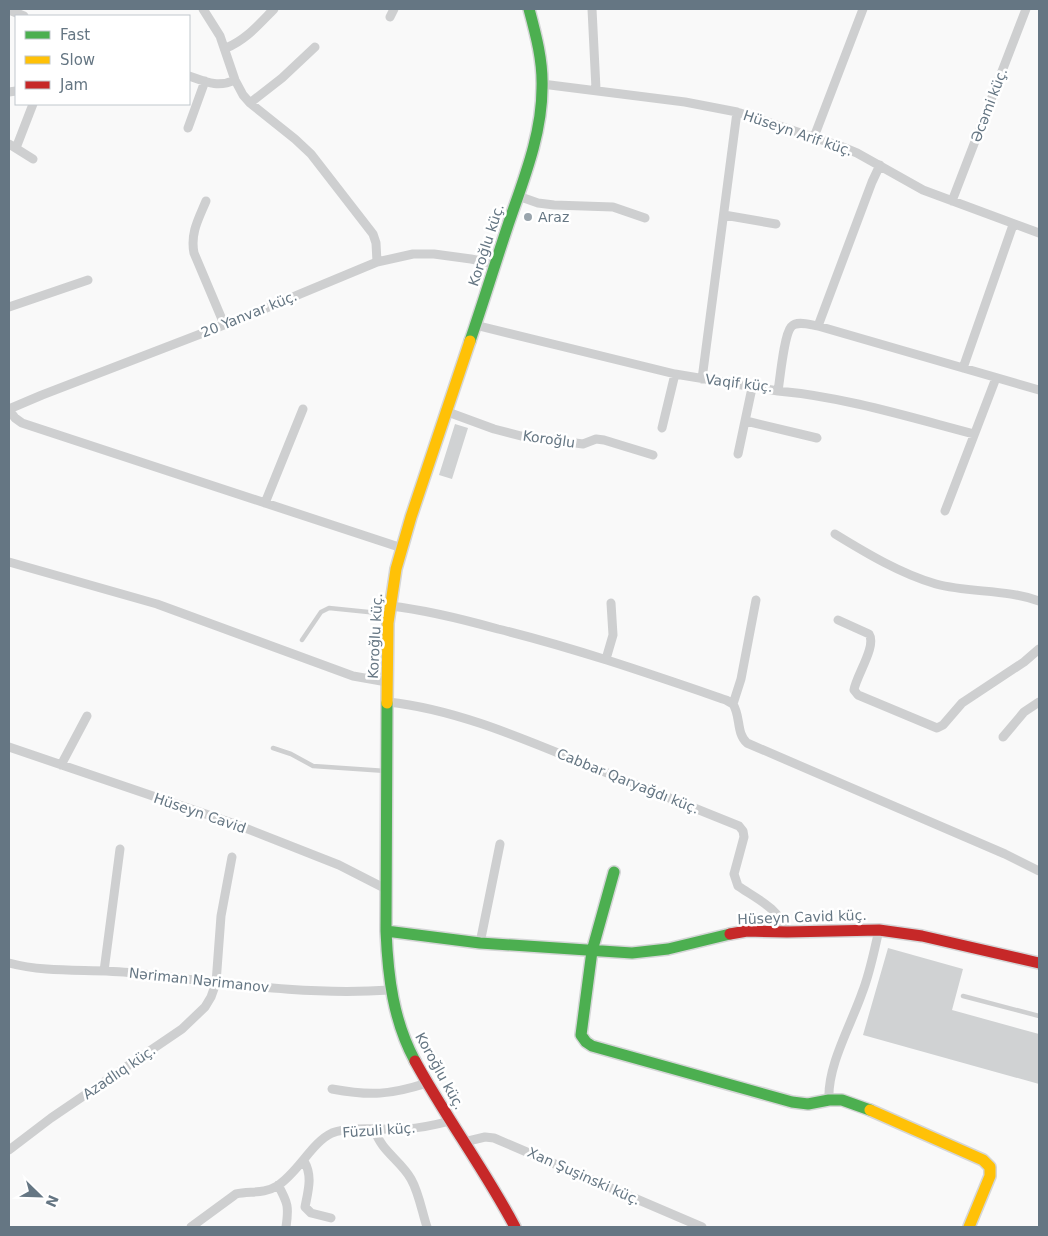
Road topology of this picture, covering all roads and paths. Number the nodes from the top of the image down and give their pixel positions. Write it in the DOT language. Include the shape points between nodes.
graph roads {
  1 [pos="202,9"];
  2 [pos="274,9"];
  3 [pos="529,9"];
  4 [pos="592,9"];
  5 [pos="863,9"];
  6 [pos="1026,9"];
  7 [pos="9,10"];
  8 [pos="22,15"];
  9 [pos="315,47"];
  10 [pos="226,48"];
  11 [pos="190,76"];
  12 [pos="235,80"];
  13 [pos="205,81"];
  14 [pos="542,84"];
  15 [pos="596,89"];
  16 [pos="250,103"];
  17 [pos="32,105"];
  18 [pos="737,112"];
  19 [pos="188,128"];
  20 [pos="814,137"];
  21 [pos="12,146"];
  22 [pos="32,159"];
  23 [pos="880,165"];
  24 [pos="518,196"];
  25 [pos="206,201"];
  26 [pos="952,201"];
  27 [pos="724,215"];
  28 [pos="645,218"];
  29 [pos="776,224"];
  30 [pos="1014,225"];
  31 [pos="1039,233"];
  32 [pos="377,262"];
  33 [pos="496,264"];
  34 [pos="88,280"];
  35 [pos="9,307"];
  36 [pos="224,324"];
  37 [pos="475,325"];
  38 [pos="818,326"];
  39 [pos="963,368"];
  40 [pos="676,374"];
  41 [pos="996,378"];
  42 [pos="702,379"];
  43 [pos="752,388"];
  44 [pos="1039,390"];
  45 [pos="778,391"];
  46 [pos="303,409"];
  47 [pos="9,410"];
  48 [pos="445,412"];
  49 [pos="746,421"];
  50 [pos="662,428"];
  51 [pos="974,434"];
  52 [pos="817,438"];
  53 [pos="738,454"];
  54 [pos="653,456"];
  55 [pos="265,503"];
  56 [pos="945,512"];
  57 [pos="835,534"];
  58 [pos="402,548"];
  59 [pos="9,562"];
  60 [pos="1039,599"];
  61 [pos="756,600"];
  62 [pos="611,603"];
  63 [pos="390,610"];
  64 [pos="838,620"];
  65 [pos="302,640"];
  66 [pos="1039,649"];
  67 [pos="606,659"];
  68 [pos="387,682"];
  69 [pos="388,702"];
  70 [pos="1039,702"];
  71 [pos="733,704"];
  72 [pos="87,716"];
  73 [pos="1003,737"];
  74 [pos="9,747"];
  75 [pos="273,748"];
  76 [pos="61,764"];
  77 [pos="387,771"];
  78 [pos="500,844"];
  79 [pos="120,849"];
  80 [pos="232,856"];
  81 [pos="1039,871"];
  82 [pos="614,872"];
  83 [pos="386,889"];
  84 [pos="879,930"];
  85 [pos="386,931"];
  86 [pos="787,932"];
  87 [pos="480,943"];
  88 [pos="592,951"];
  89 [pos="9,963"];
  90 [pos="1039,964"];
  91 [pos="104,970"];
  92 [pos="216,983"];
  93 [pos="390,990"];
  94 [pos="963,996"];
  95 [pos="1039,1016"];
  96 [pos="428,1083"];
  97 [pos="332,1089"];
  98 [pos="828,1100"];
  99 [pos="450,1121"];
  100 [pos="375,1130"];
  101 [pos="464,1142"];
  102 [pos="9,1150"];
  103 [pos="304,1161"];
  104 [pos="278,1185"];
  105 [pos="331,1218"];
  106 [pos="191,1227"];
  107 [pos="286,1227"];
  108 [pos="427,1227"];
  109 [pos="515,1227"];
  110 [pos="702,1227"];
  111 [pos="969,1227"];
  1 -- 10 [label="street"];
  2 -- 10 [label="street" via="251,33"];
  3 -- 14 [label="street, Koroğlu küç." via="540,55"];
  4 -- 15 [label="street"];
  5 -- 20 [label="street"];
  6 -- 26 [label="street, Əcəmi küç."];
  7 -- 8 [label="street"];
  9 -- 16 [label="street"];
  10 -- 12 [label="street"];
  11 -- 13 [label="street"];
  12 -- 13 [label="street" via="219,85"];
  12 -- 16 [label="street"];
  13 -- 19 [label="street"];
  14 -- 15 [label="street, Hüseyn Arif küç."];
  14 -- 24 [label="street, Koroğlu küç." via="537,127"];
  15 -- 18 [label="street, Hüseyn Arif küç."];
  16 -- 32 [label="street" via="311,154 373,234"];
  17 -- 21 [label="street"];
  18 -- 20 [label="street, Hüseyn Arif küç."];
  18 -- 27 [label="street"];
  20 -- 23 [label="street, Hüseyn Arif küç."];
  21 -- 22 [label="street"];
  23 -- 26 [label="street, Hüseyn Arif küç." via="924,190"];
  23 -- 38 [label="street"];
  24 -- 28 [label="street" via="554,206 613,207"];
  24 -- 33 [label="street, Koroğlu küç."];
  25 -- 36 [label="street" via="192,244"];
  26 -- 30 [label="street, Hüseyn Arif küç."];
  27 -- 29 [label="street"];
  27 -- 42 [label="street"];
  30 -- 31 [label="street, Hüseyn Arif küç."];
  30 -- 39 [label="street"];
  32 -- 33 [label="street, 20 Yanvar küç." via="413,254 434,254"];
  32 -- 36 [label="street, 20 Yanvar küç."];
  33 -- 37 [label="street, Koroğlu küç."];
  34 -- 35 [label="street"];
  36 -- 47 [label="street, 20 Yanvar küç."];
  37 -- 40 [label="street, Vaqif küç."];
  37 -- 48 [label="street, Koroğlu küç."];
  38 -- 39 [label="street, Vaqif küç."];
  38 -- 45 [label="street, Vaqif küç." via="796,324 791,327"];
  39 -- 41 [label="street, Vaqif küç."];
  40 -- 42 [label="street, Vaqif küç."];
  40 -- 50 [label="street"];
  41 -- 44 [label="street, Vaqif küç."];
  41 -- 51 [label="street"];
  42 -- 43 [label="street, Vaqif küç."];
  43 -- 45 [label="street, Vaqif küç."];
  43 -- 49 [label="street"];
  45 -- 51 [label="street" via="846,400"];
  46 -- 55 [label="street"];
  47 -- 55 [label="street" via="22,423"];
  48 -- 54 [label="street, Koroğlu" via="521,436 583,444 604,440"];
  48 -- 58 [label="street, Koroğlu küç."];
  49 -- 52 [label="street"];
  49 -- 53 [label="street"];
  51 -- 56 [label="street"];
  55 -- 58 [label="street"];
  57 -- 60 [label="street" via="875,558 936,583"];
  58 -- 63 [label="street, Koroğlu küç."];
  59 -- 68 [label="street" via="157,604 353,676"];
  61 -- 71 [label="street"];
  62 -- 67 [label="street" via="613,635"];
  63 -- 65 [label="lane" via="329,608 321,612"];
  63 -- 67 [label="street" via="422,610"];
  63 -- 68 [label="street, Koroğlu küç."];
  64 -- 66 [label="street" via="871,638 871,646 855,684 854,690 858,695 937,728 944,725 962,703"];
  67 -- 71 [label="street"];
  68 -- 69 [label="street, Koroğlu küç."];
  69 -- 77 [label="street, Koroğlu küç."];
  69 -- 86 [label="street, Cabbar Qaryağdı küç." via="430,709 479,723 739,826 744,837 735,880 738,886 778,914"];
  70 -- 73 [label="street" via="1024,712"];
  71 -- 81 [label="street" via="738,712 742,739 748,743"];
  72 -- 76 [label="street"];
  74 -- 76 [label="street, Hüseyn Cavid"];
  75 -- 77 [label="lane" via="313,766"];
  76 -- 83 [label="street, Hüseyn Cavid" via="235,824 339,864"];
  77 -- 83 [label="street, Koroğlu küç."];
  78 -- 87 [label="street"];
  79 -- 91 [label="street"];
  80 -- 92 [label="street" via="221,916"];
  82 -- 88 [label="street"];
  83 -- 85 [label="street, Koroğlu küç."];
  84 -- 86 [label="street, Hüseyn Cavid küç."];
  84 -- 90 [label="street, Hüseyn Cavid küç." via="922,936"];
  84 -- 98 [label="street" via="863,992 831,1073"];
  85 -- 87 [label="street, Hüseyn Cavid küç."];
  85 -- 93 [label="street, Koroğlu küç."];
  86 -- 88 [label="street, Hüseyn Cavid küç." via="747,931 668,949 632,953"];
  87 -- 88 [label="street, Hüseyn Cavid küç."];
  88 -- 98 [label="street" via="581,1035 592,1046 792,1102 808,1104"];
  89 -- 91 [label="street, Nəriman Nərimanov" via="67,971"];
  91 -- 92 [label="street, Nəriman Nərimanov"];
  92 -- 93 [label="street, Nəriman Nərimanov" via="320,992"];
  92 -- 102 [label="street, Azadlıq küç." via="205,1007 182,1029"];
  93 -- 96 [label="street, Koroğlu küç." via="397,1020"];
  94 -- 95 [label="lane"];
  96 -- 97 [label="street" via="388,1093 361,1094"];
  96 -- 99 [label="street, Koroğlu küç."];
  98 -- 111 [label="street" via="860,1105 983,1160 990,1167 990,1176"];
  99 -- 100 [label="street, Füzuli küç." via="407,1129"];
  99 -- 101 [label="street, Koroğlu küç."];
  100 -- 103 [label="street, Füzuli küç." via="342,1130 331,1134"];
  100 -- 108 [label="street" via="380,1143 412,1180"];
  101 -- 109 [label="street, Koroğlu küç."];
  101 -- 110 [label="street, Xan Şuşinski küç." via="494,1138"];
  103 -- 104 [label="street, Füzuli küç."];
  103 -- 105 [label="street" via="310,1175 304,1207 311,1213"];
  104 -- 106 [label="street, Füzuli küç." via="260,1192 236,1194"];
  104 -- 107 [label="street" via="287,1202"];
}
